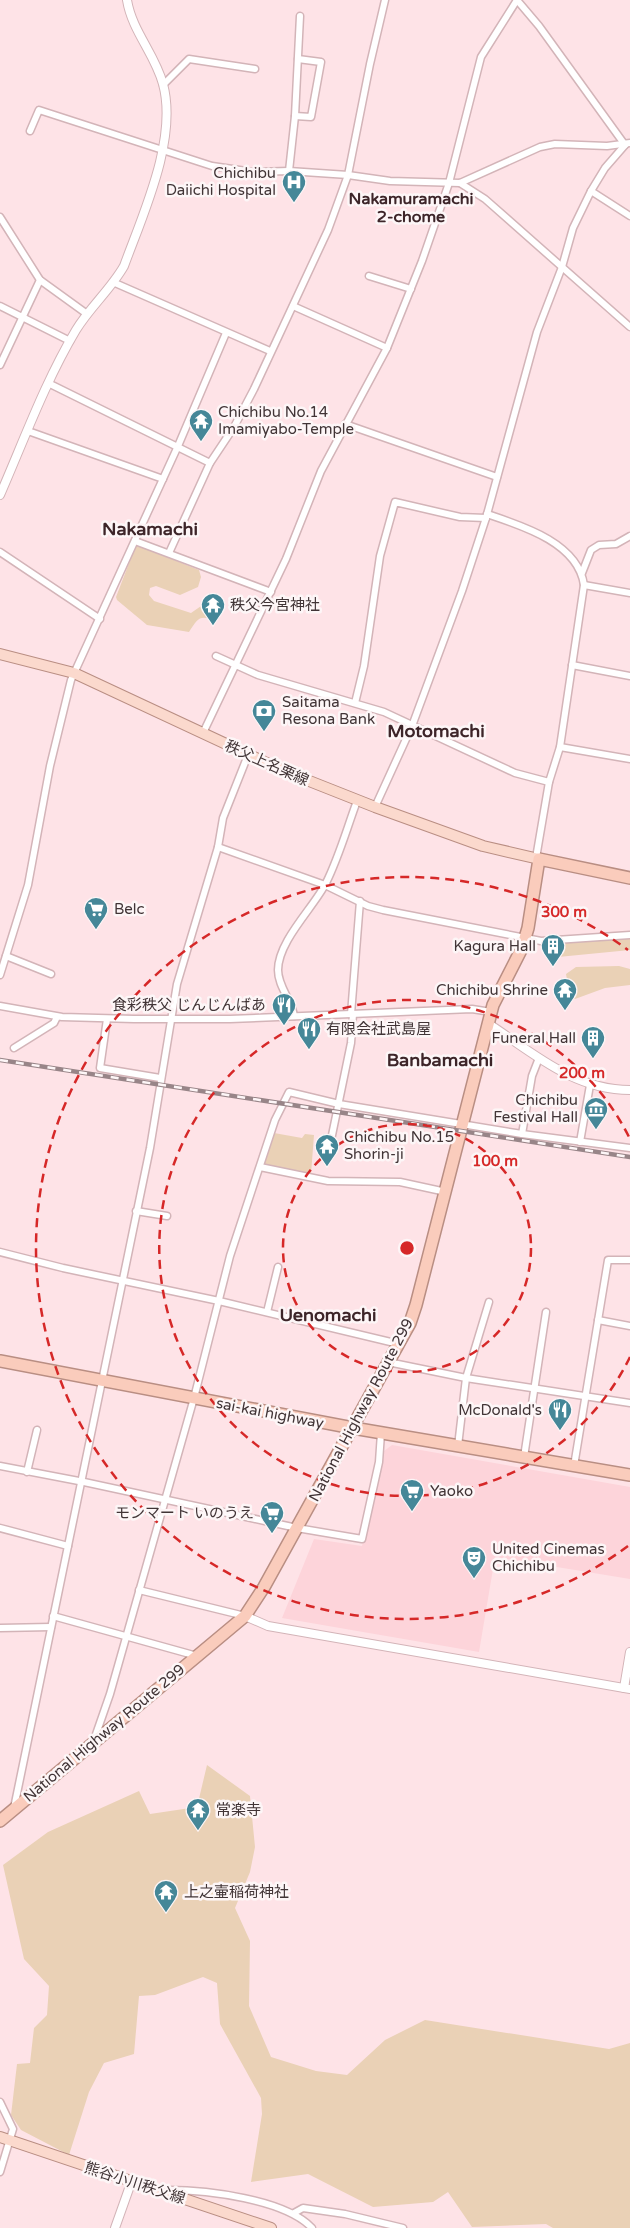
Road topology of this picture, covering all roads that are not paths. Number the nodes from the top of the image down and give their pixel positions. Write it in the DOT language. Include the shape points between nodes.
graph roads {
  1 [pos="127,0"];
  2 [pos="385,0"];
  3 [pos="517,0"];
  4 [pos="300,16"];
  5 [pos="298,59"];
  6 [pos="255,69"];
  7 [pos="163,85"];
  8 [pos="295,116"];
  9 [pos="30,131"];
  10 [pos="628,144"];
  11 [pos="163,150"];
  12 [pos="289,171"];
  13 [pos="348,175"];
  14 [pos="449,182"];
  15 [pos="460,183"];
  16 [pos="591,191"];
  17 [pos="630,216"];
  18 [pos="0,217"];
  19 [pos="562,267"];
  20 [pos="369,276"];
  21 [pos="40,280"];
  22 [pos="115,283"];
  23 [pos="411,289"];
  24 [pos="0,306"];
  25 [pos="293,306"];
  26 [pos="87,314"];
  27 [pos="22,317"];
  28 [pos="630,327"];
  29 [pos="226,333"];
  30 [pos="70,341"];
  31 [pos="387,348"];
  32 [pos="270,351"];
  33 [pos="0,365"];
  34 [pos="48,383"];
  35 [pos="344,424"];
  36 [pos="28,431"];
  37 [pos="178,446"];
  38 [pos="210,462"];
  39 [pos="497,477"];
  40 [pos="163,479"];
  41 [pos="0,495"];
  42 [pos="487,516"];
  43 [pos="630,536"];
  44 [pos="135,541"];
  45 [pos="0,552"];
  46 [pos="169,553"];
  47 [pos="582,573"];
  48 [pos="584,585"];
  49 [pos="271,592"];
  50 [pos="630,593"];
  51 [pos="100,619"];
  52 [pos="0,654"];
  53 [pos="216,656"];
  54 [pos="236,665"];
  55 [pos="572,665"];
  56 [pos="74,673"];
  57 [pos="630,676"];
  58 [pos="355,703"];
  59 [pos="412,726"];
  60 [pos="203,733"];
  61 [pos="560,747"];
  62 [pos="248,754"];
  63 [pos="630,759"];
  64 [pos="549,782"];
  65 [pos="357,801"];
  66 [pos="375,807"];
  67 [pos="218,847"];
  68 [pos="537,859"];
  69 [pos="630,878"];
  70 [pos="325,885"];
  71 [pos="360,901"];
  72 [pos="630,935"];
  73 [pos="526,937"];
  74 [pos="6,956"];
  75 [pos="51,974"];
  76 [pos="0,975"];
  77 [pos="0,1006"];
  78 [pos="491,1012"];
  79 [pos="352,1014"];
  80 [pos="294,1016"];
  81 [pos="57,1017"];
  82 [pos="107,1018"];
  83 [pos="170,1019"];
  84 [pos="489,1024"];
  85 [pos="14,1048"];
  86 [pos="539,1058"];
  87 [pos="160,1078"];
  88 [pos="590,1085"];
  89 [pos="630,1090"];
  90 [pos="339,1104"];
  91 [pos="462,1124"];
  92 [pos="522,1134"];
  93 [pos="331,1140"];
  94 [pos="580,1142"];
  95 [pos="630,1148"];
  96 [pos="260,1167"];
  97 [pos="446,1192"];
  98 [pos="136,1211"];
  99 [pos="167,1216"];
  100 [pos="0,1252"];
  101 [pos="630,1260"];
  102 [pos="278,1267"];
  103 [pos="122,1280"];
  104 [pos="219,1301"];
  105 [pos="489,1302"];
  106 [pos="267,1312"];
  107 [pos="546,1312"];
  108 [pos="598,1320"];
  109 [pos="630,1326"];
  110 [pos="398,1344"];
  111 [pos="0,1361"];
  112 [pos="388,1362"];
  113 [pos="466,1378"];
  114 [pos="101,1381"];
  115 [pos="535,1388"];
  116 [pos="586,1396"];
  117 [pos="194,1398"];
  118 [pos="630,1403"];
  119 [pos="353,1428"];
  120 [pos="37,1430"];
  121 [pos="381,1433"];
  122 [pos="458,1446"];
  123 [pos="524,1457"];
  124 [pos="0,1466"];
  125 [pos="574,1466"];
  126 [pos="27,1472"];
  127 [pos="630,1475"];
  128 [pos="81,1482"];
  129 [pos="165,1500"];
  130 [pos="0,1528"];
  131 [pos="297,1528"];
  132 [pos="68,1546"];
  133 [pos="139,1590"];
  134 [pos="53,1616"];
  135 [pos="244,1616"];
  136 [pos="51,1627"];
  137 [pos="0,1628"];
  138 [pos="126,1635"];
  139 [pos="630,1652"];
  140 [pos="197,1656"];
  141 [pos="627,1688"];
  142 [pos="93,1744"];
  143 [pos="14,1808"];
  144 [pos="0,1820"];
  145 [pos="0,2102"];
  146 [pos="5,2139"];
  147 [pos="0,2172"];
  148 [pos="131,2183"];
  149 [pos="162,2193"];
  150 [pos="294,2213"];
  151 [pos="115,2228"];
  152 [pos="271,2228"];
  153 [pos="312,2228"];
  154 [pos="403,2228"];
  1 -- 7 [label="street" via="136,28"];
  2 -- 13 [label="street"];
  3 -- 10 [label="street"];
  3 -- 14 [label="street" via="481,57"];
  4 -- 5 [label="street"];
  5 -- 8 [label="street"];
  5 -- 8 [label="street" via="321,62 311,116"];
  6 -- 7 [label="street" via="189,59"];
  7 -- 11 [label="street" via="166,120"];
  8 -- 12 [label="street"];
  9 -- 11 [label="street" via="39,110"];
  10 -- 15 [label="street" via="540,147"];
  10 -- 16 [label="street" via="605,168"];
  11 -- 12 [label="street" via="212,166 253,172"];
  11 -- 22 [label="street" via="124,266"];
  12 -- 13 [label="street"];
  13 -- 14 [label="street" via="390,181"];
  13 -- 25 [label="street" via="328,230"];
  14 -- 15 [label="street"];
  14 -- 23 [label="street"];
  15 -- 19 [label="street" via="485,199"];
  16 -- 17 [label="street"];
  16 -- 19 [label="street" via="573,228"];
  18 -- 21 [label="street"];
  19 -- 28 [label="street"];
  19 -- 39 [label="street" via="537,332"];
  20 -- 23 [label="street"];
  21 -- 26 [label="street"];
  21 -- 27 [label="street"];
  22 -- 26 [label="street"];
  22 -- 29 [label="street"];
  23 -- 31 [label="street"];
  24 -- 27 [label="street"];
  25 -- 31 [label="street"];
  25 -- 32 [label="street"];
  26 -- 30 [label="street"];
  27 -- 30 [label="street"];
  27 -- 33 [label="street"];
  29 -- 32 [label="street"];
  29 -- 37 [label="street"];
  30 -- 34 [label="street"];
  31 -- 35 [label="street"];
  32 -- 38 [label="street" via="234,427"];
  34 -- 36 [label="street"];
  34 -- 37 [label="street"];
  35 -- 39 [label="street"];
  35 -- 49 [label="street"];
  36 -- 40 [label="street"];
  36 -- 41 [label="street"];
  37 -- 38 [label="street"];
  37 -- 40 [label="street"];
  38 -- 46 [label="street"];
  39 -- 42 [label="street"];
  40 -- 44 [label="street"];
  42 -- 47 [label="street" via="535,531 571,556"];
  42 -- 58 [label="street" via="460,517 395,502 380,556 364,666"];
  42 -- 59 [label="street"];
  43 -- 47 [label="street" via="616,544 599,545 591,550"];
  44 -- 46 [label="street"];
  44 -- 51 [label="street"];
  45 -- 51 [label="street"];
  46 -- 49 [label="street"];
  47 -- 48 [label="street"];
  48 -- 50 [label="street"];
  48 -- 55 [label="street"];
  49 -- 54 [label="street"];
  51 -- 56 [label="street"];
  52 -- 56 [label="main road, 秩父上名栗線"];
  53 -- 54 [label="street"];
  54 -- 58 [label="street" via="258,675"];
  54 -- 60 [label="street"];
  55 -- 57 [label="street"];
  55 -- 61 [label="street"];
  56 -- 60 [label="main road, 秩父上名栗線"];
  56 -- 74 [label="street" via="58,730 28,885"];
  58 -- 59 [label="street" via="384,712"];
  59 -- 64 [label="street" via="515,773"];
  59 -- 66 [label="street"];
  60 -- 62 [label="main road, 秩父上名栗線"];
  61 -- 63 [label="street"];
  61 -- 64 [label="street"];
  62 -- 65 [label="main road, 秩父上名栗線"];
  62 -- 67 [label="street" via="223,818"];
  64 -- 68 [label="street"];
  65 -- 66 [label="main road, 秩父上名栗線"];
  65 -- 70 [label="street"];
  66 -- 68 [label="main road, 秩父上名栗線" via="483,846"];
  67 -- 70 [label="street"];
  67 -- 83 [label="street" via="188,944"];
  68 -- 69 [label="highway"];
  68 -- 73 [label="highway, National Highway Route 299"];
  70 -- 71 [label="street"];
  70 -- 80 [label="street" via="302,917 284,950 278,969 283,992 293,1006"];
  71 -- 73 [label="street" via="390,912"];
  71 -- 79 [label="street"];
  72 -- 73 [label="street" via="548,941"];
  73 -- 78 [label="highway, National Highway Route 299"];
  74 -- 75 [label="street"];
  74 -- 76 [label="street"];
  77 -- 81 [label="street"];
  78 -- 79 [label="street" via="472,1009"];
  78 -- 84 [label="highway, National Highway Route 299"];
  79 -- 80 [label="street"];
  79 -- 90 [label="street" via="351,1043"];
  80 -- 83 [label="street"];
  81 -- 82 [label="street"];
  81 -- 85 [label="street" via="54,1023"];
  82 -- 83 [label="street"];
  82 -- 87 [label="street" via="100,1068"];
  83 -- 87 [label="street"];
  84 -- 86 [label="street"];
  84 -- 91 [label="highway, National Highway Route 299"];
  86 -- 88 [label="street" via="561,1073"];
  86 -- 92 [label="street" via="532,1076"];
  87 -- 98 [label="street" via="150,1148"];
  88 -- 89 [label="street"];
  88 -- 94 [label="street"];
  90 -- 91 [label="street"];
  90 -- 93 [label="street"];
  90 -- 96 [label="street" via="290,1092 275,1120"];
  91 -- 92 [label="street"];
  91 -- 97 [label="highway, National Highway Route 299"];
  92 -- 94 [label="street"];
  94 -- 95 [label="street"];
  96 -- 97 [label="street" via="328,1181 400,1182"];
  96 -- 104 [label="street" via="230,1256"];
  97 -- 110 [label="highway, National Highway Route 299" via="416,1305"];
  98 -- 99 [label="street"];
  98 -- 103 [label="street"];
  100 -- 103 [label="street"];
  101 -- 108 [label="street" via="608,1260"];
  102 -- 106 [label="street"];
  103 -- 104 [label="street"];
  103 -- 114 [label="street"];
  104 -- 106 [label="street"];
  104 -- 117 [label="street"];
  105 -- 113 [label="street"];
  106 -- 110 [label="street"];
  107 -- 115 [label="street"];
  108 -- 109 [label="street"];
  108 -- 116 [label="street"];
  110 -- 112 [label="highway, National Highway Route 299"];
  111 -- 114 [label="highway, sai-kai highway"];
  112 -- 113 [label="street"];
  112 -- 119 [label="highway, National Highway Route 299"];
  113 -- 115 [label="street"];
  113 -- 122 [label="street"];
  114 -- 117 [label="highway, sai-kai highway"];
  114 -- 128 [label="street"];
  115 -- 116 [label="street"];
  115 -- 123 [label="street"];
  116 -- 118 [label="street"];
  116 -- 125 [label="street"];
  117 -- 119 [label="highway, sai-kai highway"];
  117 -- 129 [label="street"];
  119 -- 121 [label="highway, sai-kai highway"];
  119 -- 131 [label="highway, National Highway Route 299"];
  120 -- 126 [label="street"];
  121 -- 122 [label="highway, sai-kai highway"];
  121 -- 131 [label="street" via="379,1462 362,1539"];
  122 -- 123 [label="highway, sai-kai highway"];
  123 -- 125 [label="highway, sai-kai highway"];
  124 -- 126 [label="street"];
  125 -- 127 [label="highway, sai-kai highway"];
  126 -- 128 [label="street"];
  128 -- 129 [label="street"];
  128 -- 132 [label="street"];
  129 -- 131 [label="street"];
  129 -- 133 [label="street"];
  130 -- 132 [label="street"];
  131 -- 135 [label="highway, National Highway Route 299"];
  132 -- 134 [label="street"];
  133 -- 135 [label="street"];
  133 -- 138 [label="street"];
  134 -- 136 [label="street"];
  134 -- 138 [label="street"];
  135 -- 140 [label="highway, National Highway Route 299"];
  135 -- 141 [label="street" via="268,1626"];
  136 -- 137 [label="street"];
  136 -- 143 [label="street"];
  138 -- 140 [label="street"];
  138 -- 142 [label="street"];
  139 -- 141 [label="street"];
  140 -- 142 [label="highway, National Highway Route 299"];
  142 -- 143 [label="highway, National Highway Route 299"];
  143 -- 144 [label="highway, National Highway Route 299"];
  145 -- 146 [label="street" via="13,2129"];
  146 -- 147 [label="street"];
  146 -- 148 [label="main road, 熊谷小川秩父線"];
  148 -- 149 [label="main road, 熊谷小川秩父線"];
  148 -- 151 [label="street"];
  149 -- 150 [label="street" via="190,2190 225,2194"];
  149 -- 152 [label="main road, 熊谷小川秩父線"];
  150 -- 153 [label="street"];
  150 -- 154 [label="street" via="303,2208"];
}
